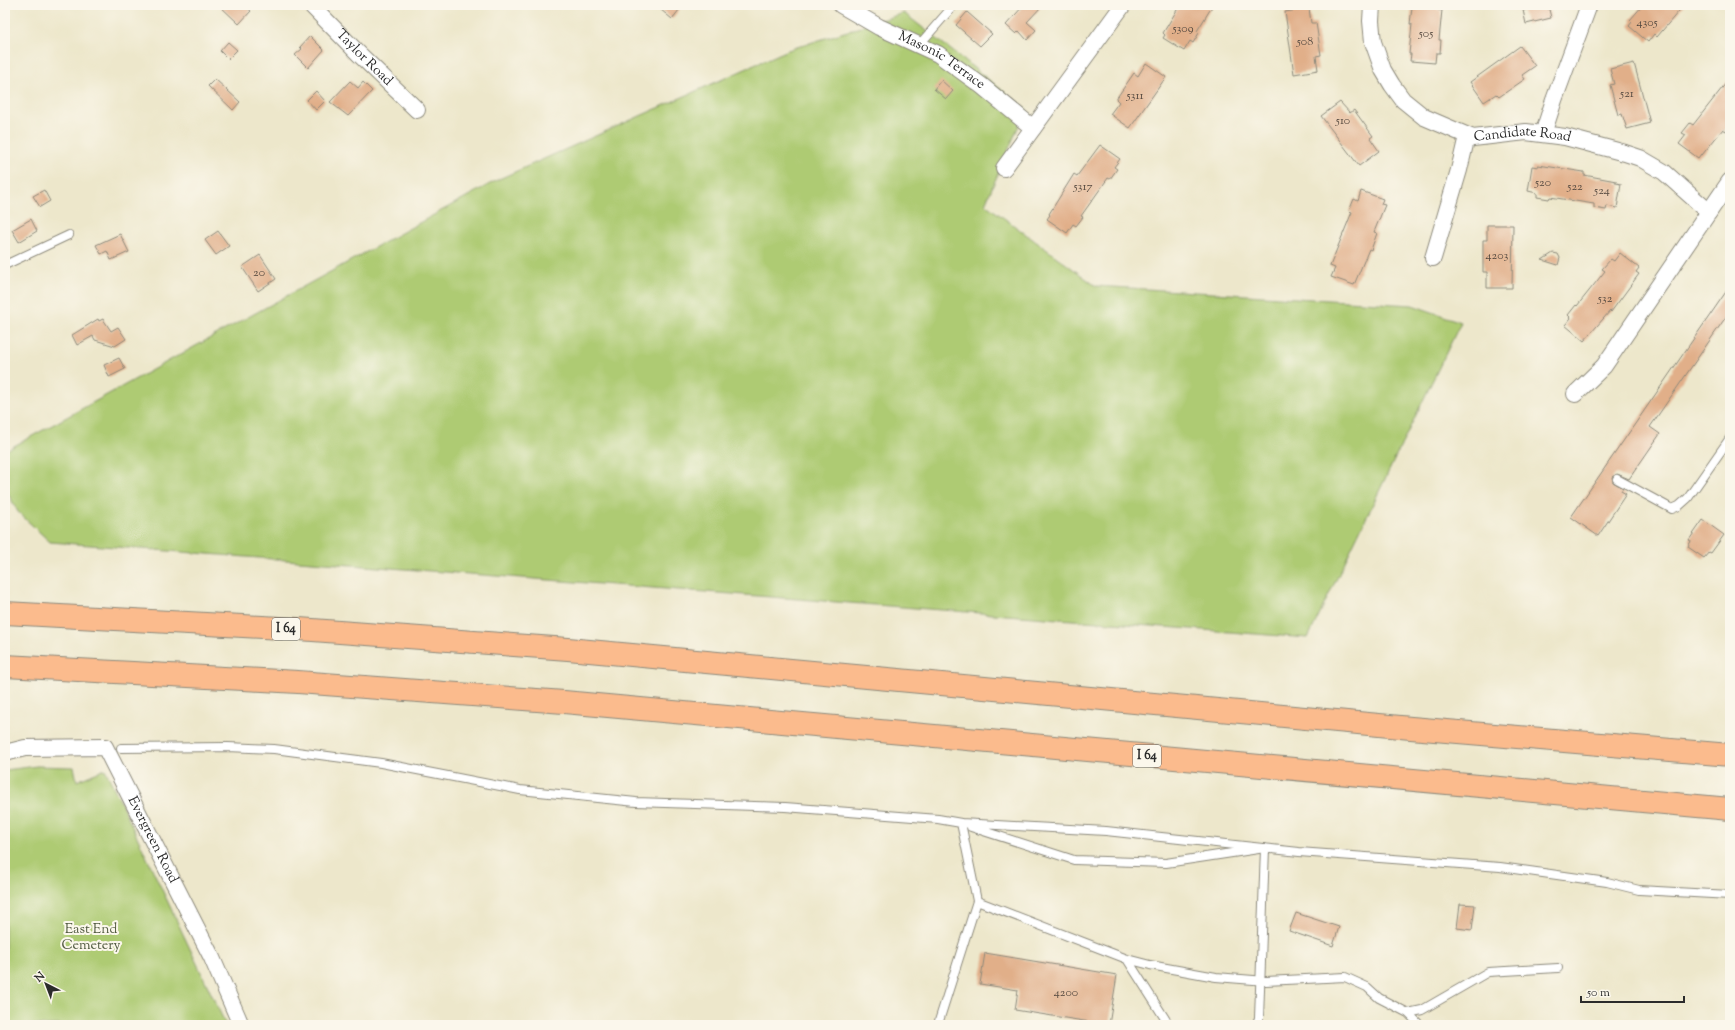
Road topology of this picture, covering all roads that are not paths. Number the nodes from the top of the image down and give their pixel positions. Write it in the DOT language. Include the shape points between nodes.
graph roads {
  1 [pos="311,5"];
  2 [pos="841,5"];
  3 [pos="954,5"];
  4 [pos="1123,5"];
  5 [pos="1372,5"];
  6 [pos="1589,5"];
  7 [pos="919,45"];
  8 [pos="417,110"];
  9 [pos="1034,128"];
  10 [pos="1543,134"];
  11 [pos="1467,136"];
  12 [pos="1004,168"];
  13 [pos="1730,181"];
  14 [pos="1709,212"];
  15 [pos="69,235"];
  16 [pos="1433,258"];
  17 [pos="5,265"];
  18 [pos="1575,394"];
  19 [pos="1730,438"];
  20 [pos="1617,479"];
  21 [pos="5,613"];
  22 [pos="5,666"];
  23 [pos="121,748"];
  24 [pos="5,754"];
  25 [pos="1730,755"];
  26 [pos="1730,809"];
  27 [pos="961,824"];
  28 [pos="1265,848"];
  29 [pos="1730,895"];
  30 [pos="977,901"];
  31 [pos="1127,959"];
  32 [pos="1558,968"];
  33 [pos="1260,980"];
  34 [pos="1408,1013"];
  35 [pos="937,1024"];
  36 [pos="241,1025"];
  37 [pos="1169,1025"];
  38 [pos="1256,1025"];
  39 [pos="1420,1025"];
  1 -- 8 [label="street, Taylor Road"];
  2 -- 7 [label="street, Masonic Terrace" via="879,27"];
  3 -- 7 [label="lane"];
  4 -- 9 [label="street"];
  5 -- 11 [label="street, Candidate Road" via="1373,42 1383,70 1392,85 1403,100 1424,117"];
  6 -- 10 [label="street"];
  7 -- 9 [label="street, Masonic Terrace" via="938,54 963,72"];
  9 -- 12 [label="street"];
  10 -- 11 [label="street, Candidate Road" via="1526,132 1473,138"];
  10 -- 14 [label="street, Candidate Road" via="1565,137 1640,158 1664,172"];
  11 -- 16 [label="street"];
  13 -- 14 [label="street"];
  14 -- 18 [label="street" via="1604,366"];
  15 -- 17 [label="lane"];
  19 -- 20 [label="lane" via="1688,498 1672,509"];
  21 -- 25 [label="highway, I 64" via="284,628 568,649"];
  22 -- 26 [label="highway, I 64" via="298,682 564,702"];
  23 -- 27 [label="lane" via="274,749 381,763 520,790 636,802 785,807 938,819"];
  24 -- 36 [label="street, Evergreen Road" via="25,748 105,747 212,958"];
  27 -- 28 [label="lane" via="1106,831"];
  27 -- 28 [label="lane" via="1074,860 1166,863"];
  27 -- 30 [label="lane"];
  28 -- 29 [label="lane" via="1500,867 1607,882 1639,890"];
  28 -- 33 [label="lane"];
  30 -- 31 [label="lane"];
  30 -- 35 [label="lane"];
  31 -- 33 [label="lane" via="1216,977"];
  31 -- 37 [label="lane"];
  32 -- 34 [label="lane" via="1488,972 1422,1010"];
  33 -- 34 [label="lane" via="1344,977 1367,987 1379,998"];
  33 -- 38 [label="lane" via="1259,1018"];
  34 -- 39 [label="lane"];
}
